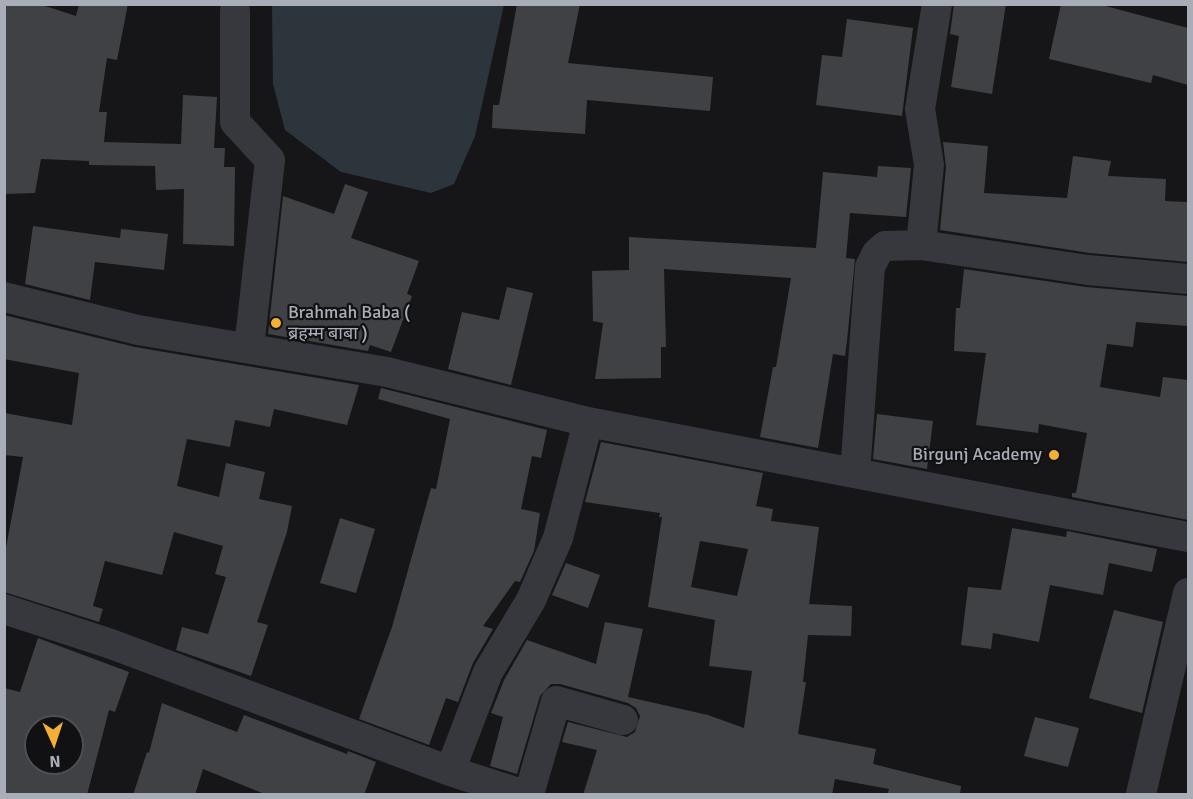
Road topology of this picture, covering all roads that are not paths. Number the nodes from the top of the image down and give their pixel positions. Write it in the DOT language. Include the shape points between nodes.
graph roads {
  1 [pos="937,4"];
  2 [pos="235,11"];
  3 [pos="921,245"];
  4 [pos="1188,279"];
  5 [pos="4,297"];
  6 [pos="249,348"];
  7 [pos="588,422"];
  8 [pos="855,473"];
  9 [pos="1188,537"];
  10 [pos="1188,593"];
  11 [pos="4,609"];
  12 [pos="623,720"];
  13 [pos="450,771"];
  14 [pos="522,795"];
  15 [pos="529,795"];
  16 [pos="1141,795"];
  1 -- 3 [label="street" via="920,109 929,165"];
  2 -- 6 [label="street" via="235,122 270,160"];
  3 -- 4 [label="street" via="1088,270"];
  3 -- 8 [label="street" via="885,246 870,267"];
  5 -- 6 [label="street" via="138,330"];
  6 -- 7 [label="street" via="387,372"];
  7 -- 8 [label="street"];
  7 -- 13 [label="street" via="558,538 531,600 488,672"];
  8 -- 9 [label="street"];
  10 -- 16 [label="street"];
  11 -- 13 [label="street"];
  12 -- 15 [label="street" via="556,701"];
  13 -- 14 [label="street"];
}
